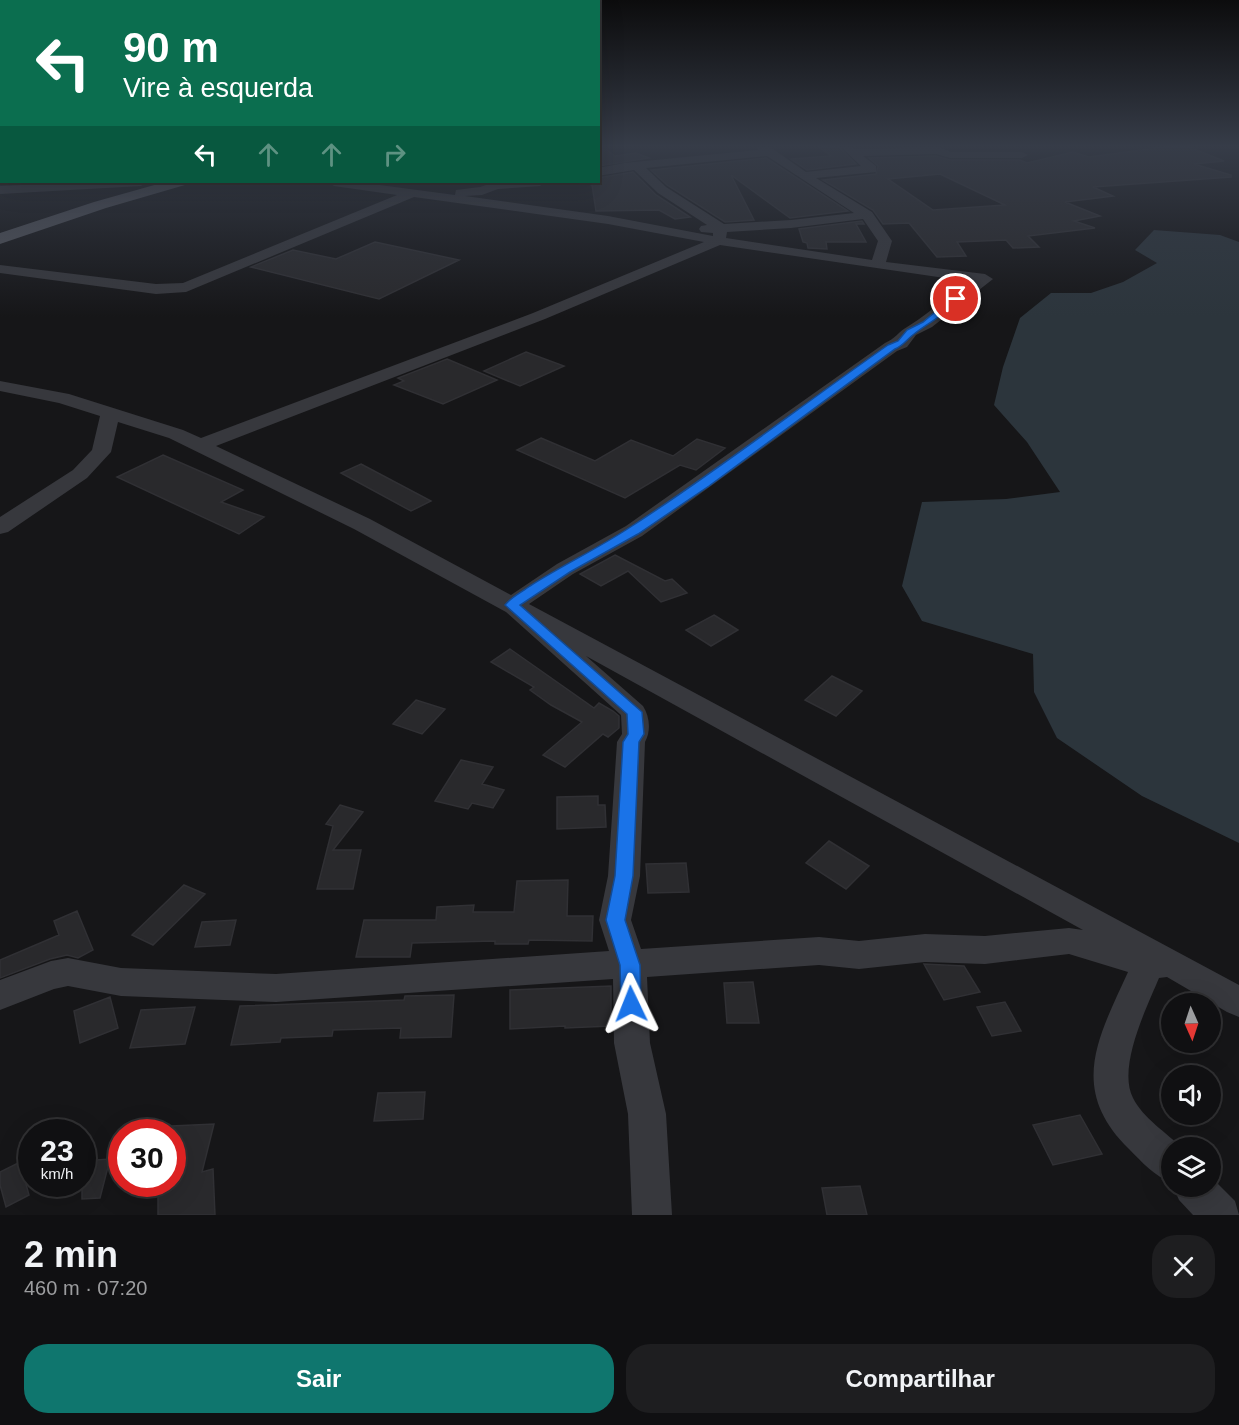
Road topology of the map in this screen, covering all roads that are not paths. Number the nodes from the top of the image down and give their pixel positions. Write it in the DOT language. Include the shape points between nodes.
graph roads {
  1 [pos="105,204"];
  2 [pos="386,204"];
  3 [pos="486,204"];
  4 [pos="680,204"];
  5 [pos="850,204"];
  6 [pos="867,215"];
  7 [pos="720,235"];
  8 [pos="0,239"];
  9 [pos="878,265"];
  10 [pos="0,269"];
  11 [pos="0,386"];
  12 [pos="110,414"];
  13 [pos="201,444"];
  14 [pos="0,527"];
  15 [pos="512,605"];
  16 [pos="1149,958"];
  17 [pos="630,965"];
  18 [pos="0,995"];
  19 [pos="1239,1002"];
  20 [pos="1161,1153"];
  21 [pos="1204,1197"];
  22 [pos="652,1215"];
  23 [pos="1221,1215"];
  1 -- 8 [label="main road"];
  2 -- 10 [label="street" via="186,286 156,289"];
  3 -- 7 [label="street"];
  4 -- 7 [label="street"];
  5 -- 6 [label="street"];
  6 -- 7 [label="street"];
  6 -- 9 [label="street" via="885,241"];
  7 -- 9 [label="street"];
  7 -- 13 [label="street" via="539,316"];
  9 -- 15 [label="street" via="985,279 704,483"];
  11 -- 12 [label="street" via="63,398"];
  12 -- 13 [label="street"];
  12 -- 14 [label="street" via="101,452 94,460 72,480"];
  13 -- 15 [label="street"];
  15 -- 16 [label="street"];
  15 -- 17 [label="street" via="634,712 636,734 631,742 624,876 615,920"];
  16 -- 17 [label="street" via="1069,941 985,950 917,948 859,955 819,951"];
  16 -- 19 [label="street"];
  16 -- 20 [label="street" via="1122,1028 1110,1072 1111,1090 1120,1111"];
  17 -- 18 [label="street" via="276,988 121,982 68,972"];
  17 -- 22 [label="street" via="632,1043 646,1114"];
  21 -- 23 [label="street"];
}
